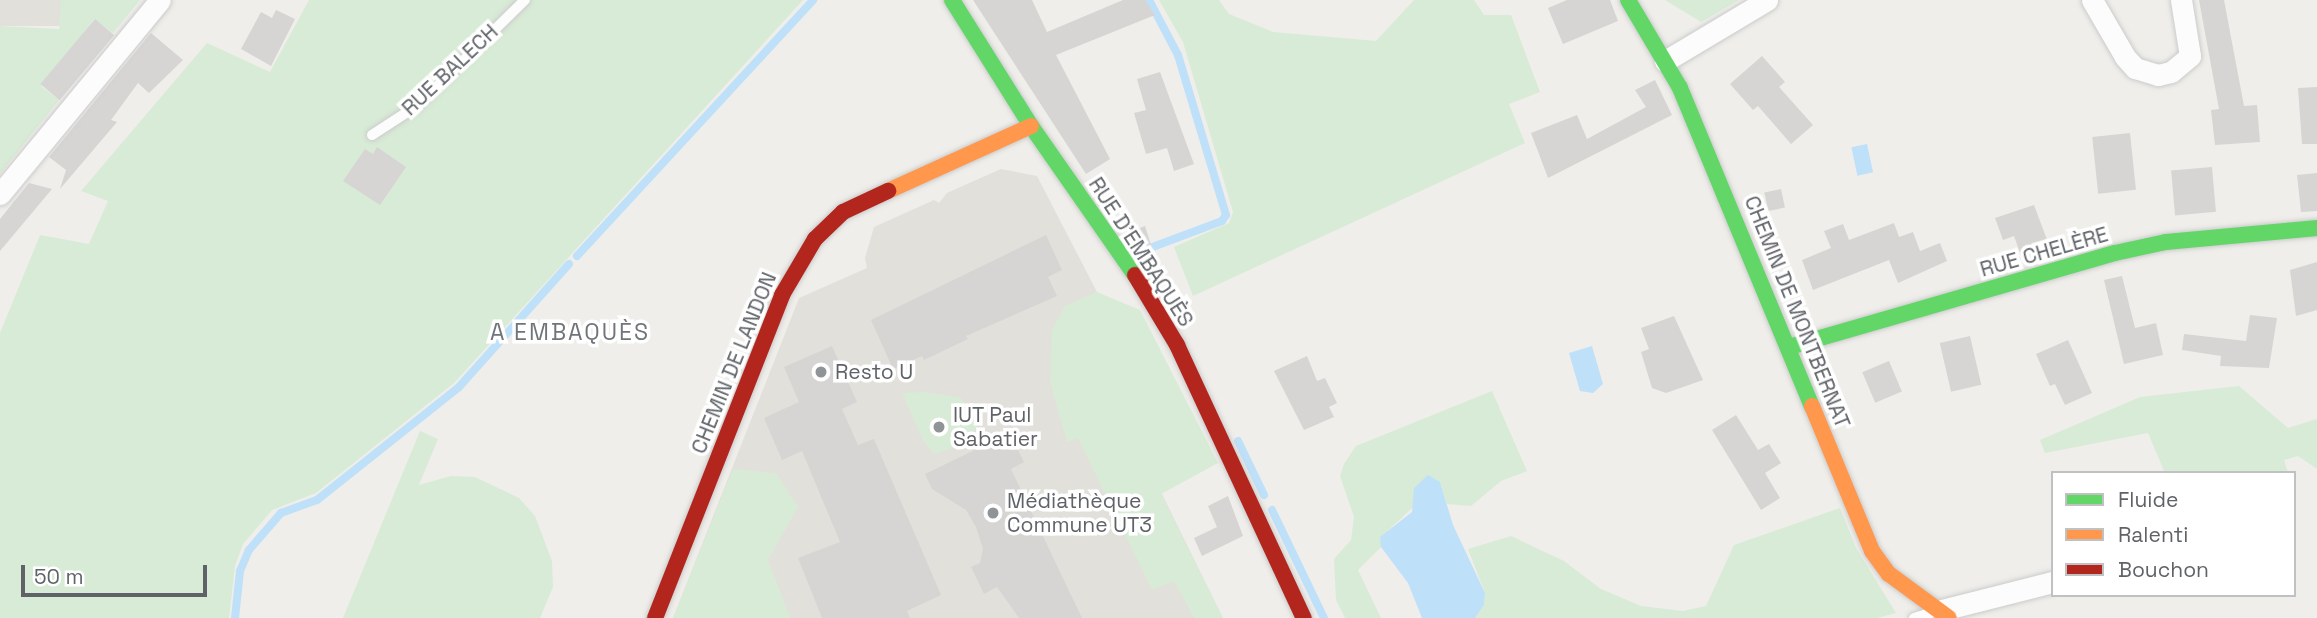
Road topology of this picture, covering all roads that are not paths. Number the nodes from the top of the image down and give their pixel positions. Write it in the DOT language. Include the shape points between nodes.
graph roads {
  1 [pos="160,0"];
  2 [pos="525,0"];
  3 [pos="951,0"];
  4 [pos="1628,0"];
  5 [pos="1768,0"];
  6 [pos="2092,0"];
  7 [pos="2181,0"];
  8 [pos="1665,61"];
  9 [pos="1031,126"];
  10 [pos="372,135"];
  11 [pos="0,194"];
  12 [pos="2317,228"];
  13 [pos="1789,347"];
  14 [pos="2051,583"];
  15 [pos="1946,614"];
  16 [pos="655,618"];
  17 [pos="1304,618"];
  18 [pos="1914,618"];
  1 -- 11 [label="street"];
  2 -- 10 [label="lane, RUE BALECH" via="418,105"];
  3 -- 9 [label="street, RUE D'EMBAQUÈS"];
  4 -- 8 [label="street, CHEMIN DE MONTBERNAT"];
  5 -- 8 [label="street"];
  6 -- 7 [label="street" via="2125,57 2135,68 2158,75 2171,72 2190,56"];
  8 -- 13 [label="street, CHEMIN DE MONTBERNAT" via="1681,88"];
  9 -- 16 [label="street, CHEMIN DE LANDON" via="843,212 814,239 782,295"];
  9 -- 17 [label="street, RUE D'EMBAQUÈS" via="1161,316"];
  12 -- 13 [label="street, RUE CHELÈRE" via="2188,240 2115,253"];
  13 -- 15 [label="street, CHEMIN DE MONTBERNAT" via="1872,551 1889,573"];
  14 -- 15 [label="street"];
  15 -- 18 [label="lane"];
}
